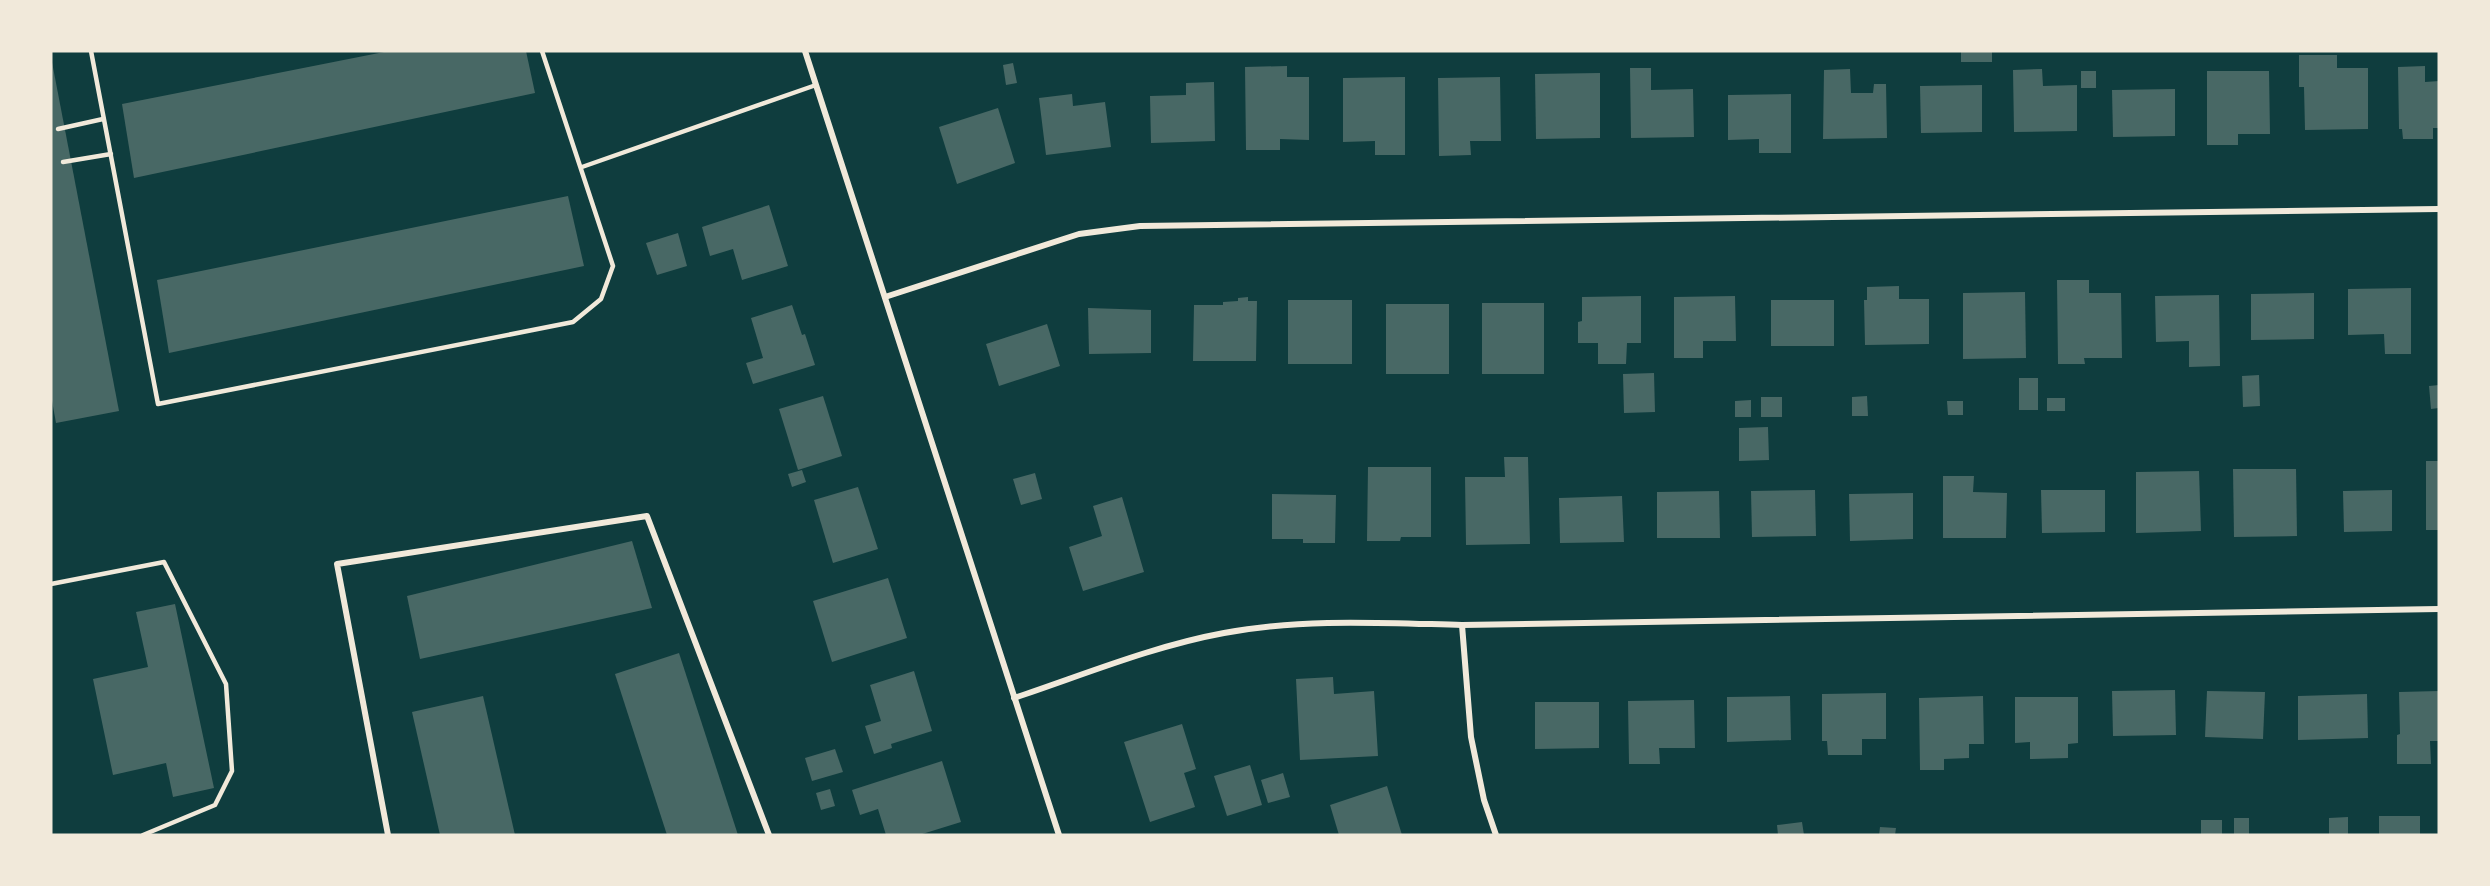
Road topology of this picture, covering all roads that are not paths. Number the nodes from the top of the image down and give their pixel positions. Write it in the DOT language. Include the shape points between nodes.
graph roads {
  1 [pos="91,51"];
  2 [pos="542,51"];
  3 [pos="805,51"];
  4 [pos="816,85"];
  5 [pos="103,119"];
  6 [pos="58,129"];
  7 [pos="111,154"];
  8 [pos="63,162"];
  9 [pos="582,167"];
  10 [pos="2439,209"];
  11 [pos="885,297"];
  12 [pos="51,584"];
  13 [pos="2439,609"];
  14 [pos="1462,625"];
  15 [pos="1014,698"];
  16 [pos="143,835"];
  17 [pos="388,835"];
  18 [pos="769,835"];
  19 [pos="1059,835"];
  20 [pos="1496,835"];
  1 -- 5 [label="lane"];
  2 -- 9 [label="lane"];
  3 -- 4 [label="street"];
  4 -- 9 [label="lane"];
  4 -- 11 [label="street"];
  5 -- 6 [label="lane"];
  5 -- 7 [label="lane"];
  7 -- 8 [label="lane"];
  7 -- 9 [label="lane" via="158,404 573,322 602,299 613,266"];
  10 -- 11 [label="street" via="1140,226 1079,234"];
  11 -- 15 [label="street"];
  12 -- 16 [label="lane" via="164,562 226,684 232,771 215,805"];
  13 -- 14 [label="street"];
  14 -- 15 [label="street" via="1318,622 1226,632 1180,643"];
  14 -- 20 [label="street" via="1471,737"];
  15 -- 19 [label="street"];
  17 -- 18 [label="street" via="338,564 647,516"];
}
